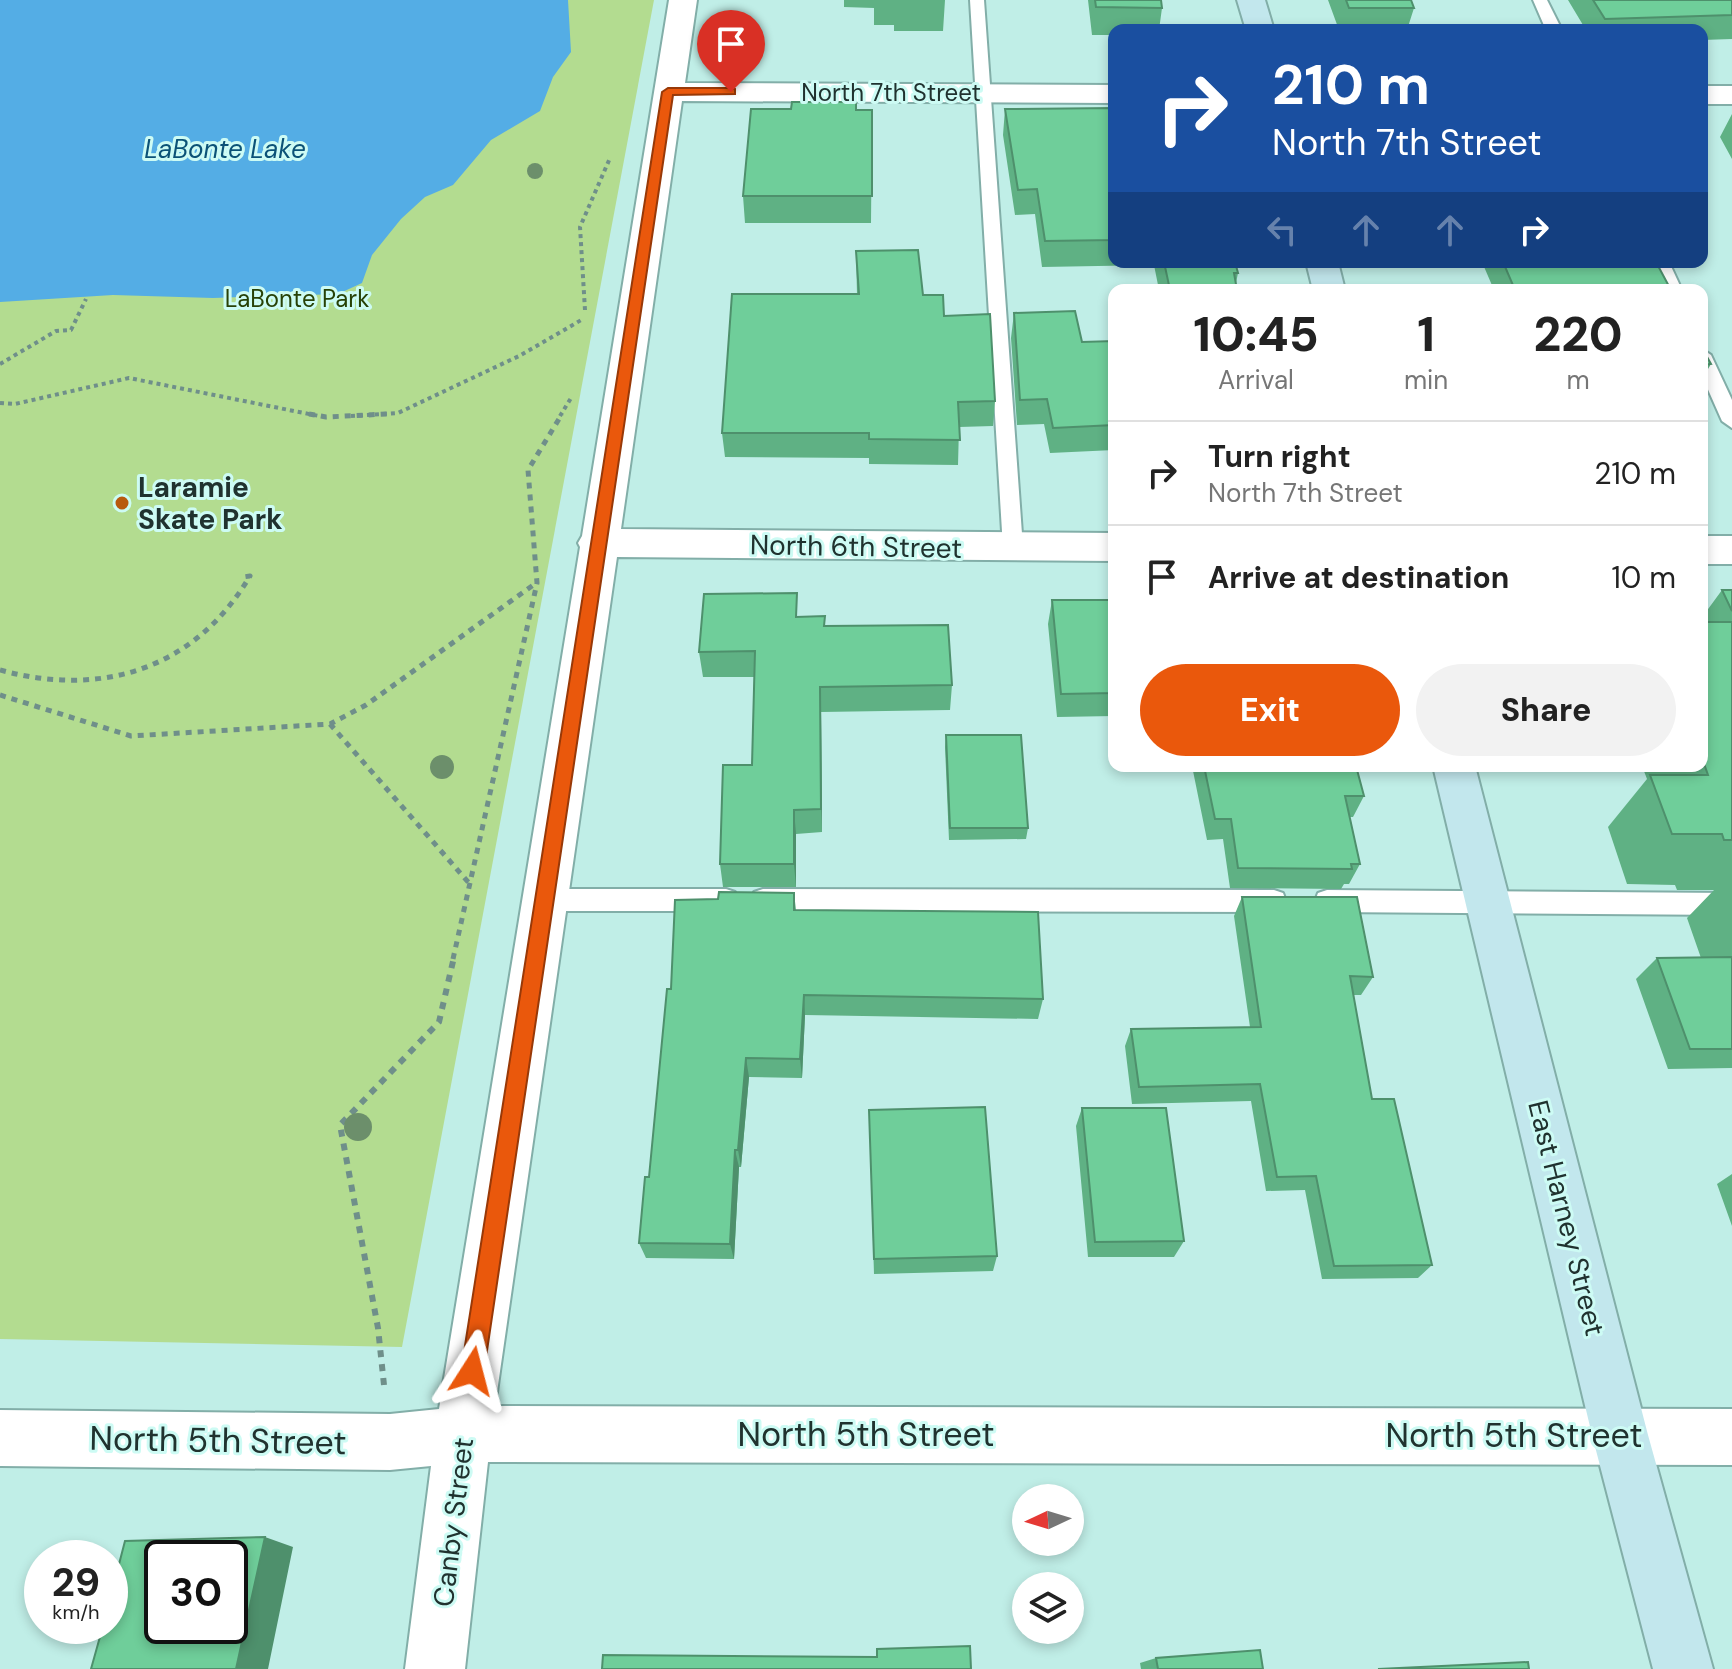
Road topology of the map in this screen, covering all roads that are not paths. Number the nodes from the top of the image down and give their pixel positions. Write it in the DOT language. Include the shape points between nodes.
graph roads {
  1 [pos="683,0"];
  2 [pos="977,0"];
  3 [pos="1251,0"];
  4 [pos="1540,0"];
  5 [pos="1258,24"];
  6 [pos="1551,24"];
  7 [pos="668,92"];
  8 [pos="983,93"];
  9 [pos="1108,94"];
  10 [pos="1708,95"];
  11 [pos="1732,95"];
  12 [pos="1708,368"];
  13 [pos="1732,421"];
  14 [pos="597,543"];
  15 [pos="1108,547"];
  16 [pos="1013,548"];
  17 [pos="1708,550"];
  18 [pos="1732,550"];
  19 [pos="1456,772"];
  20 [pos="545,900"];
  21 [pos="1490,901"];
  22 [pos="1732,904"];
  23 [pos="463,1434"];
  24 [pos="1620,1435"];
  25 [pos="1732,1437"];
  26 [pos="0,1438"];
  27 [pos="435,1669"];
  28 [pos="1683,1669"];
  1 -- 7 [label="street, Canby Street"];
  2 -- 8 [label="lane"];
  3 -- 5 [label="main road"];
  4 -- 6 [label="lane"];
  7 -- 8 [label="street, North 7th Street"];
  7 -- 14 [label="street, Canby Street"];
  8 -- 9 [label="street, North 7th Street"];
  8 -- 16 [label="lane"];
  10 -- 11 [label="street"];
  12 -- 13 [label="lane"];
  14 -- 16 [label="street, North 6th Street"];
  14 -- 20 [label="street, Canby Street"];
  15 -- 16 [label="street, North 6th Street"];
  17 -- 18 [label="street"];
  19 -- 21 [label="main road, East Harney Street"];
  20 -- 21 [label="lane"];
  20 -- 23 [label="street, Canby Street"];
  21 -- 22 [label="lane"];
  21 -- 24 [label="main road, East Harney Street"];
  23 -- 24 [label="street, North 5th Street"];
  23 -- 26 [label="street, North 5th Street" via="390,1442"];
  23 -- 27 [label="street, Canby Street"];
  24 -- 25 [label="street, North 5th Street"];
  24 -- 28 [label="main road, East Harney Street"];
}
